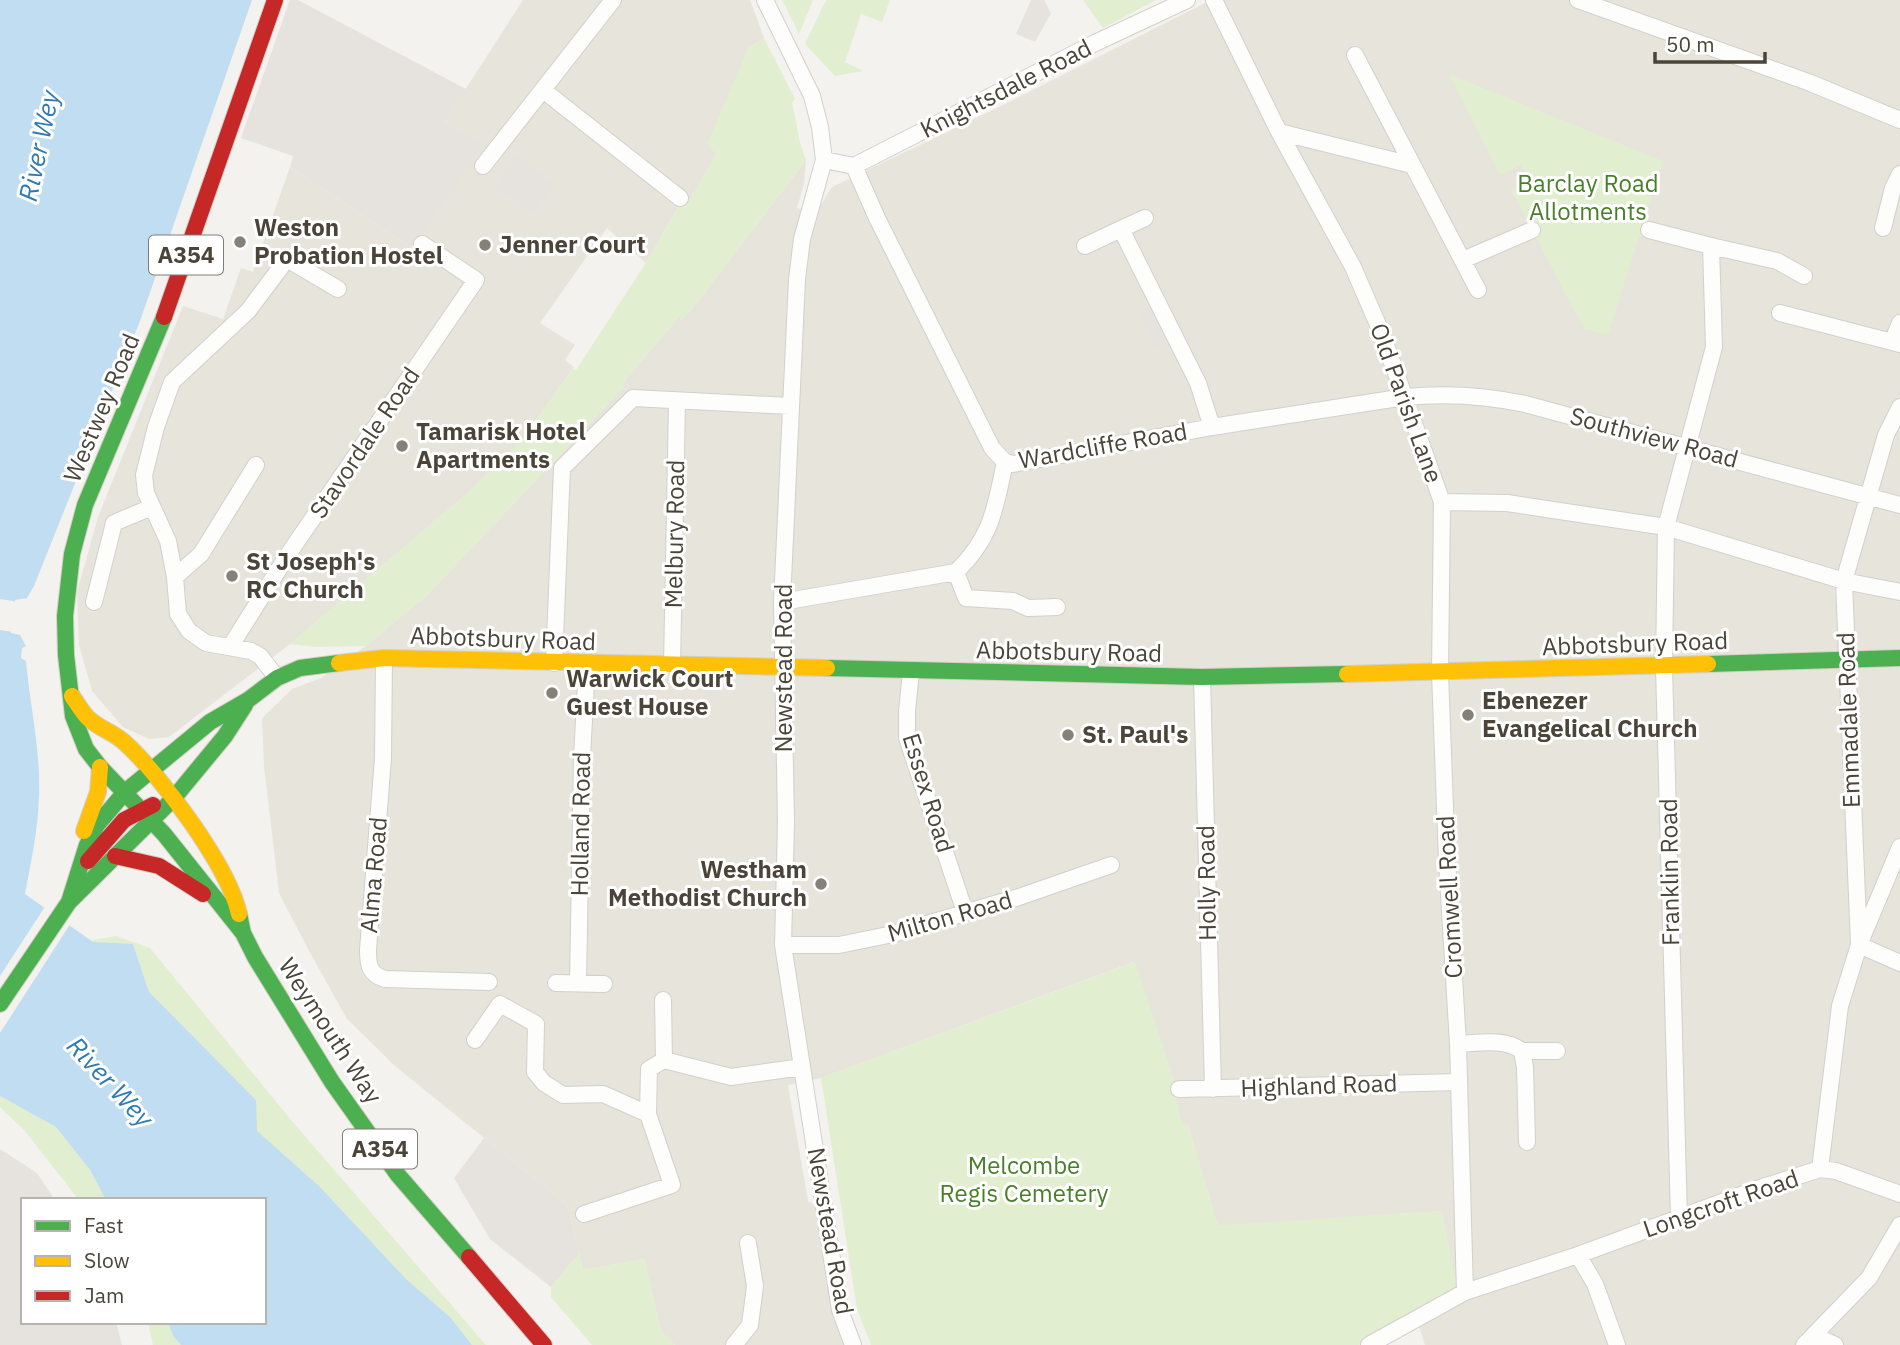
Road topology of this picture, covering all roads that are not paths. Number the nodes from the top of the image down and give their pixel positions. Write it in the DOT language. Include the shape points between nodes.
graph roads {
  1 [pos="275,0"];
  2 [pos="613,0"];
  3 [pos="765,0"];
  4 [pos="1187,0"];
  5 [pos="1213,0"];
  6 [pos="1578,0"];
  7 [pos="1355,55"];
  8 [pos="543,90"];
  9 [pos="1900,120"];
  10 [pos="1279,132"];
  11 [pos="824,160"];
  12 [pos="1412,165"];
  13 [pos="483,166"];
  14 [pos="854,166"];
  15 [pos="1900,174"];
  16 [pos="680,198"];
  17 [pos="1145,218"];
  18 [pos="1121,229"];
  19 [pos="1883,229"];
  20 [pos="1532,230"];
  21 [pos="1649,230"];
  22 [pos="422,244"];
  23 [pos="1086,246"];
  24 [pos="1711,246"];
  25 [pos="1462,260"];
  26 [pos="1804,276"];
  27 [pos="338,289"];
  28 [pos="1478,290"];
  29 [pos="1780,313"];
  30 [pos="1900,323"];
  31 [pos="1897,342"];
  32 [pos="1405,397"];
  33 [pos="677,401"];
  34 [pos="790,406"];
  35 [pos="1900,407"];
  36 [pos="1212,427"];
  37 [pos="1687,446"];
  38 [pos="1005,462"];
  39 [pos="256,465"];
  40 [pos="1870,498"];
  41 [pos="1442,502"];
  42 [pos="1900,505"];
  43 [pos="152,507"];
  44 [pos="1666,527"];
  45 [pos="956,572"];
  46 [pos="175,577"];
  47 [pos="1844,581"];
  48 [pos="1900,592"];
  49 [pos="94,602"];
  50 [pos="782,603"];
  51 [pos="1057,607"];
  52 [pos="230,647"];
  53 [pos="1900,657"];
  54 [pos="384,658"];
  55 [pos="1846,659"];
  56 [pos="554,663"];
  57 [pos="587,664"];
  58 [pos="672,666"];
  59 [pos="1664,667"];
  60 [pos="785,669"];
  61 [pos="911,672"];
  62 [pos="1440,673"];
  63 [pos="1202,677"];
  64 [pos="277,678"];
  65 [pos="72,696"];
  66 [pos="248,700"];
  67 [pos="88,718"];
  68 [pos="226,736"];
  69 [pos="100,767"];
  70 [pos="151,770"];
  71 [pos="130,779"];
  72 [pos="162,784"];
  73 [pos="165,810"];
  74 [pos="1900,847"];
  75 [pos="115,856"];
  76 [pos="1111,865"];
  77 [pos="75,888"];
  78 [pos="223,908"];
  79 [pos="965,912"];
  80 [pos="243,933"];
  81 [pos="783,945"];
  82 [pos="1859,945"];
  83 [pos="1900,963"];
  84 [pos="489,982"];
  85 [pos="556,983"];
  86 [pos="578,984"];
  87 [pos="604,984"];
  88 [pos="663,1000"];
  89 [pos="0,1004"];
  90 [pos="475,1040"];
  91 [pos="1458,1044"];
  92 [pos="1522,1051"];
  93 [pos="1557,1051"];
  94 [pos="664,1060"];
  95 [pos="802,1067"];
  96 [pos="1459,1082"];
  97 [pos="1179,1089"];
  98 [pos="1213,1089"];
  99 [pos="648,1114"];
  100 [pos="1527,1142"];
  101 [pos="1820,1169"];
  102 [pos="1900,1195"];
  103 [pos="584,1214"];
  104 [pos="1679,1218"];
  105 [pos="1900,1226"];
  106 [pos="748,1243"];
  107 [pos="1578,1255"];
  108 [pos="1465,1293"];
  109 [pos="1810,1340"];
  110 [pos="544,1345"];
  111 [pos="734,1345"];
  112 [pos="853,1345"];
  113 [pos="1368,1345"];
  114 [pos="1617,1345"];
  115 [pos="1835,1345"];
  1 -- 65 [label="main road, Westwey Road / A354" via="165,314 85,505 68,577 65,616"];
  2 -- 8 [label="street"];
  3 -- 11 [label="street, Newstead Road" via="812,96"];
  4 -- 14 [label="street, Knightsdale Road"];
  5 -- 10 [label="street, Old Parish Lane"];
  6 -- 9 [label="street"];
  7 -- 12 [label="street"];
  8 -- 13 [label="street"];
  8 -- 16 [label="street"];
  10 -- 12 [label="street"];
  10 -- 32 [label="street, Old Parish Lane" via="1353,267"];
  11 -- 14 [label="street"];
  11 -- 34 [label="street, Newstead Road" via="802,239"];
  12 -- 25 [label="street"];
  14 -- 38 [label="street, Wardcliffe Road" via="992,448"];
  15 -- 19 [label="street"];
  17 -- 18 [label="street"];
  18 -- 23 [label="street"];
  18 -- 36 [label="street" via="1198,383"];
  20 -- 25 [label="street"];
  21 -- 24 [label="street"];
  22 -- 52 [label="street, Stavordale Road" via="477,281"];
  24 -- 26 [label="street" via="1777,261"];
  24 -- 37 [label="street, Franklin Road" via="1714,347"];
  25 -- 28 [label="street"];
  27 -- 43 [label="street" via="287,259 248,311 172,382 144,475"];
  29 -- 31 [label="street"];
  30 -- 31 [label="street"];
  32 -- 36 [label="street, Wardcliffe Road"];
  32 -- 37 [label="street, Southview Road" via="1491,397"];
  32 -- 41 [label="street, Old Parish Lane"];
  33 -- 34 [label="street"];
  33 -- 56 [label="street" via="633,398 562,468"];
  33 -- 58 [label="street, Melbury Road"];
  34 -- 50 [label="street, Newstead Road"];
  35 -- 40 [label="street, Emmadale Road" via="1886,435"];
  36 -- 38 [label="street, Wardcliffe Road"];
  37 -- 40 [label="street, Southview Road"];
  37 -- 44 [label="street, Franklin Road"];
  38 -- 45 [label="street" via="988,530 975,554"];
  39 -- 46 [label="street" via="201,554"];
  40 -- 42 [label="street, Southview Road"];
  40 -- 47 [label="street, Emmadale Road"];
  41 -- 44 [label="street, Old Parish Lane" via="1507,503"];
  41 -- 62 [label="street, Cromwell Road"];
  43 -- 46 [label="street" via="168,541"];
  43 -- 49 [label="street" via="114,523"];
  44 -- 47 [label="street, Old Parish Lane"];
  44 -- 59 [label="street, Franklin Road"];
  45 -- 50 [label="street"];
  45 -- 51 [label="street" via="966,598 1013,601 1028,608"];
  46 -- 52 [label="street" via="178,614 189,631 206,643"];
  47 -- 48 [label="street, Old Parish Lane"];
  47 -- 55 [label="street, Emmadale Road"];
  50 -- 60 [label="street, Newstead Road"];
  52 -- 64 [label="street" via="260,656"];
  53 -- 55 [label="main road, Abbotsbury Road"];
  54 -- 56 [label="main road, Abbotsbury Road"];
  54 -- 64 [label="main road, Abbotsbury Road" via="324,663"];
  54 -- 84 [label="street, Alma Road" via="383,758 369,967 375,976 385,979"];
  55 -- 59 [label="main road, Abbotsbury Road"];
  55 -- 82 [label="street, Emmadale Road"];
  56 -- 57 [label="main road, Abbotsbury Road"];
  57 -- 58 [label="main road, Abbotsbury Road"];
  57 -- 86 [label="street, Holland Road"];
  58 -- 60 [label="main road, Abbotsbury Road"];
  59 -- 62 [label="main road, Abbotsbury Road"];
  59 -- 104 [label="street, Franklin Road"];
  60 -- 61 [label="main road, Abbotsbury Road"];
  60 -- 81 [label="street, Newstead Road"];
  61 -- 63 [label="main road, Abbotsbury Road"];
  61 -- 79 [label="street, Essex Road" via="907,738"];
  62 -- 63 [label="main road, Abbotsbury Road"];
  62 -- 91 [label="street, Cromwell Road"];
  63 -- 98 [label="street, Holly Road"];
  64 -- 66 [label="main road, Abbotsbury Road"];
  65 -- 67 [label="main road, Weymouth Way / A354"];
  65 -- 69 [label="main road, Westwey Road / A354" via="78,732"];
  66 -- 68 [label="main road, Abbotsbury Road"];
  66 -- 70 [label="main road, Abbotsbury Road" via="210,722"];
  67 -- 70 [label="main road, Weymouth Way / A354" via="122,740"];
  67 -- 71 [label="main road, Weymouth Way / A354" via="99,741"];
  68 -- 72 [label="main road"];
  68 -- 73 [label="main road, Abbotsbury Road"];
  68 -- 73 [label="main road"];
  69 -- 71 [label="main road, Westwey Road / A354"];
  69 -- 77 [label="main road" via="99,792 83,832"];
  70 -- 71 [label="main road, Abbotsbury Road"];
  70 -- 72 [label="main road, Weymouth Way / A354"];
  71 -- 72 [label="main road"];
  71 -- 73 [label="main road, Westwey Road / A354"];
  71 -- 77 [label="main road, Abbotsbury Road" via="97,825"];
  72 -- 73 [label="main road, Weymouth Way / A354"];
  73 -- 75 [label="main road"];
  73 -- 77 [label="main road" via="126,818"];
  73 -- 78 [label="main road, Weymouth Way / A354"];
  73 -- 80 [label="main road, Weymouth Way / A354" via="228,881"];
  74 -- 82 [label="street, Longcroft Road"];
  75 -- 77 [label="main road"];
  75 -- 78 [label="main road" via="159,866"];
  76 -- 79 [label="street, Milton Road"];
  77 -- 89 [label="main road"];
  78 -- 80 [label="main road, Weymouth Way / A354"];
  79 -- 81 [label="street, Milton Road" via="893,934 839,944"];
  80 -- 110 [label="main road, Weymouth Way / A354" via="332,1082 398,1175"];
  81 -- 95 [label="street, Newstead Road"];
  82 -- 83 [label="street"];
  82 -- 101 [label="street, Longcroft Road" via="1840,1006"];
  85 -- 86 [label="street"];
  86 -- 87 [label="street"];
  88 -- 94 [label="street"];
  90 -- 99 [label="street" via="500,1004 536,1024 535,1072 544,1083 563,1095 603,1094"];
  91 -- 92 [label="street" via="1504,1043"];
  91 -- 96 [label="street, Cromwell Road"];
  92 -- 93 [label="street"];
  92 -- 100 [label="street"];
  94 -- 95 [label="street" via="731,1077"];
  94 -- 99 [label="street" via="649,1069"];
  95 -- 112 [label="street, Newstead Road" via="840,1310"];
  96 -- 98 [label="street, Highland Road"];
  96 -- 108 [label="street, Cromwell Road"];
  97 -- 98 [label="street, Highland Road"];
  99 -- 103 [label="street" via="672,1185"];
  101 -- 102 [label="street"];
  101 -- 104 [label="street, Longcroft Road"];
  104 -- 107 [label="street, Longcroft Road"];
  105 -- 109 [label="street" via="1869,1278"];
  106 -- 111 [label="street" via="755,1286 750,1325"];
  107 -- 108 [label="street, Longcroft Road"];
  107 -- 114 [label="street" via="1595,1284"];
  108 -- 113 [label="street, Longcroft Road"];
  109 -- 115 [label="street"];
}
